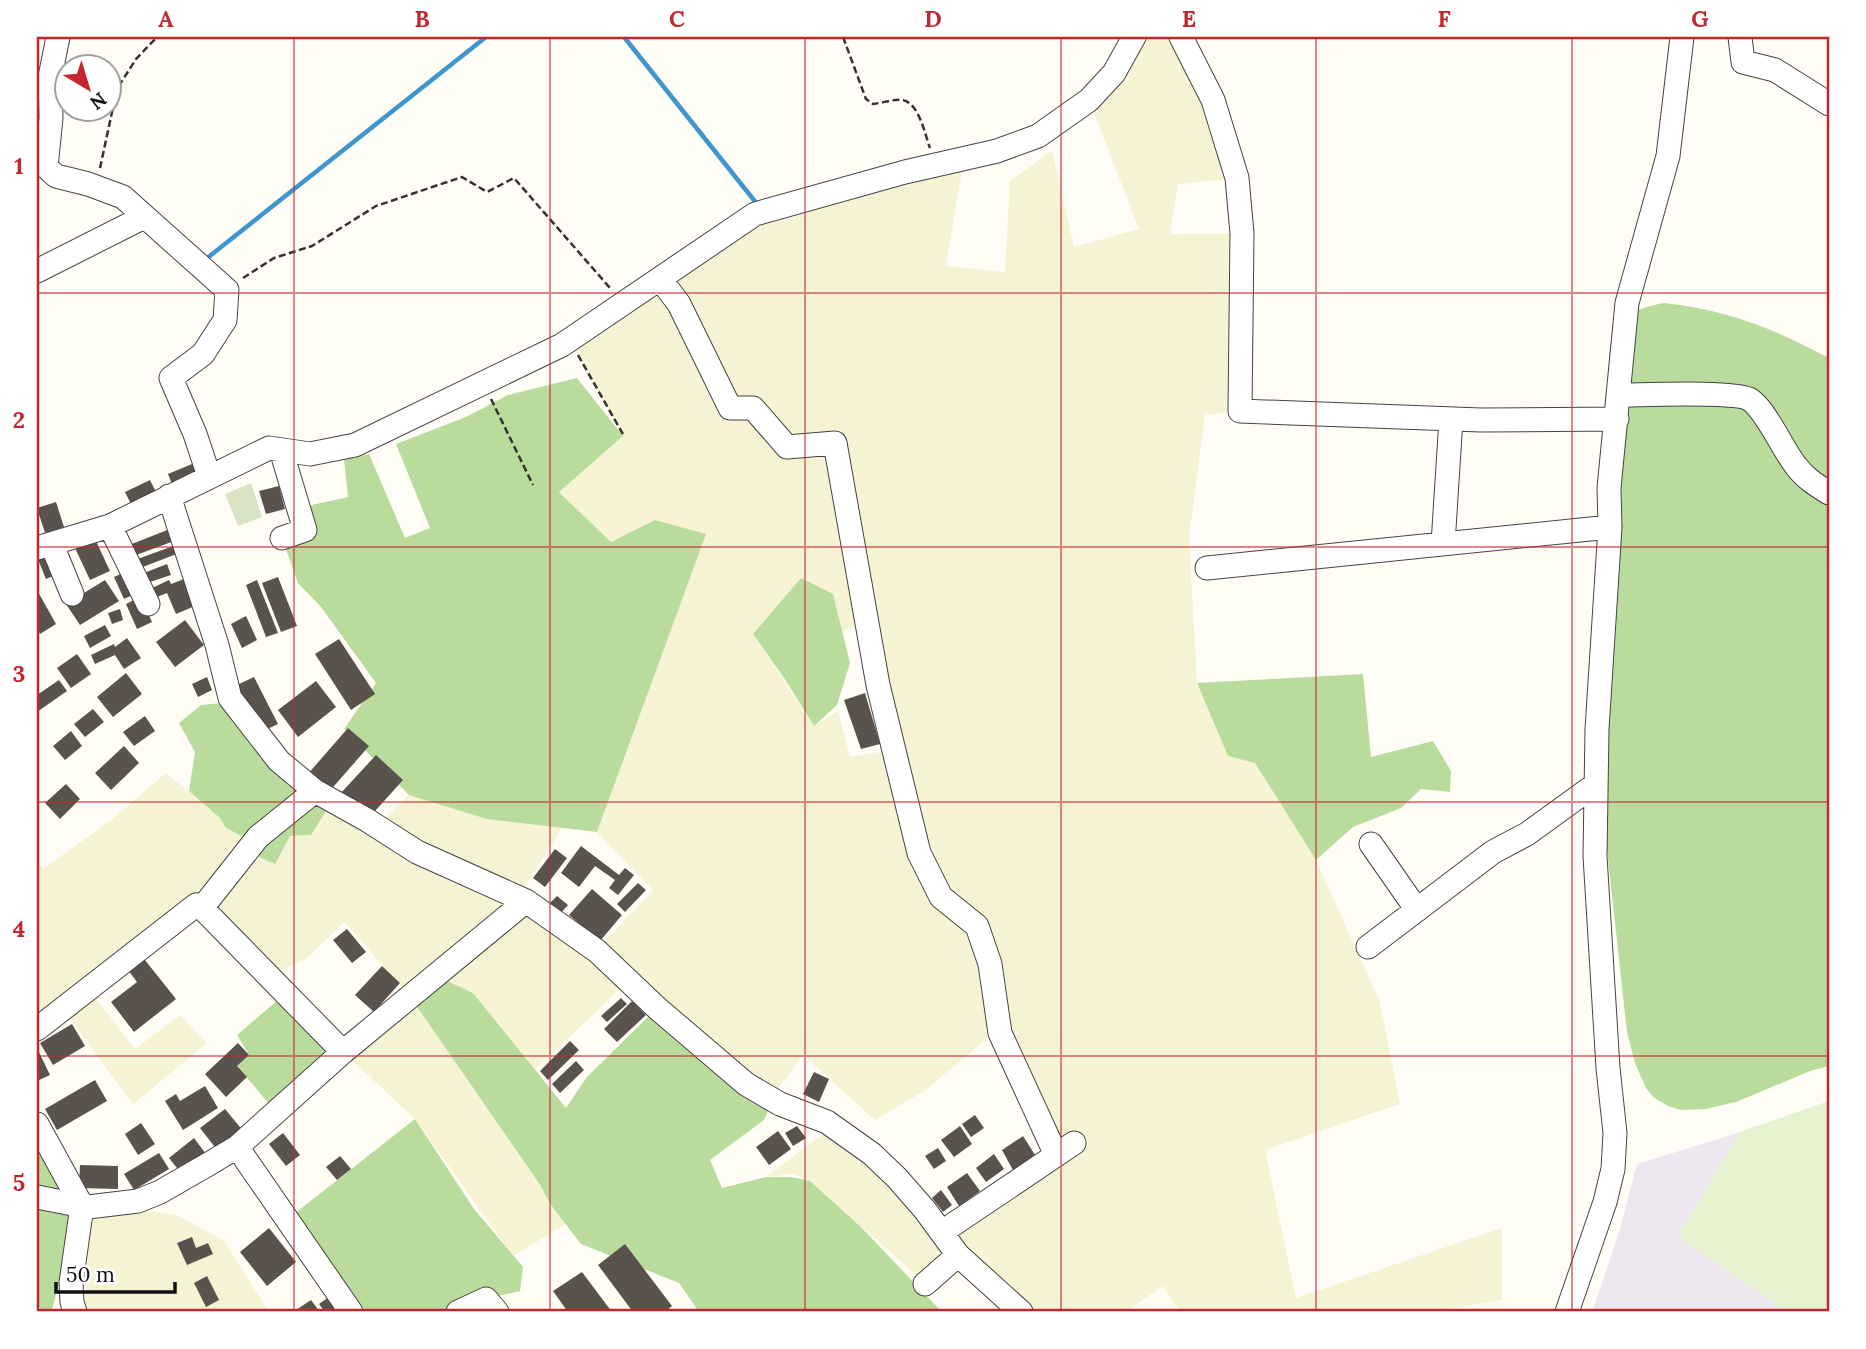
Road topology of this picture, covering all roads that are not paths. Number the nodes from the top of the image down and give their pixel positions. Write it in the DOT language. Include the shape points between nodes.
graph roads {
  1 [pos="58,37"];
  2 [pos="1135,37"];
  3 [pos="1181,37"];
  4 [pos="1682,37"];
  5 [pos="1741,37"];
  6 [pos="1829,104"];
  7 [pos="144,216"];
  8 [pos="37,271"];
  9 [pos="663,277"];
  10 [pos="1619,395"];
  11 [pos="1451,419"];
  12 [pos="1616,419"];
  13 [pos="281,450"];
  14 [pos="209,476"];
  15 [pos="1829,493"];
  16 [pos="169,496"];
  17 [pos="110,526"];
  18 [pos="1610,527"];
  19 [pos="282,538"];
  20 [pos="1443,544"];
  21 [pos="44,547"];
  22 [pos="1207,568"];
  23 [pos="72,594"];
  24 [pos="148,604"];
  25 [pos="1596,784"];
  26 [pos="315,791"];
  27 [pos="1371,844"];
  28 [pos="526,901"];
  29 [pos="202,908"];
  30 [pos="1417,910"];
  31 [pos="1368,947"];
  32 [pos="37,1029"];
  33 [pos="343,1052"];
  34 [pos="37,1124"];
  35 [pos="237,1146"];
  36 [pos="37,1197"];
  37 [pos="82,1206"];
  38 [pos="942,1233"];
  39 [pos="958,1255"];
  40 [pos="925,1284"];
  41 [pos="75,1312"];
  42 [pos="351,1312"];
  43 [pos="458,1312"];
  44 [pos="497,1312"];
  45 [pos="1021,1312"];
  46 [pos="1567,1312"];
  1 -- 7 [label="street" via="50,77 46,167 56,176 123,197"];
  2 -- 9 [label="street" via="1114,73 1089,100 1038,136 997,151 755,214"];
  3 -- 11 [label="street" via="1213,100 1237,178 1242,233 1240,411"];
  4 -- 10 [label="street" via="1668,156 1627,303"];
  5 -- 6 [label="street" via="1743,62 1775,70"];
  7 -- 8 [label="street"];
  7 -- 14 [label="street" via="225,289 225,320 203,354 171,378"];
  9 -- 13 [label="street" via="569,340 355,444 310,454"];
  9 -- 38 [label="street" via="730,408 754,408 787,447 835,443 878,685 919,853 941,897 977,926 990,964 1000,1034 1065,1149"];
  10 -- 12 [label="street"];
  10 -- 15 [label="street" via="1750,400 1794,464"];
  11 -- 12 [label="street"];
  11 -- 20 [label="street"];
  12 -- 18 [label="street"];
  13 -- 14 [label="street" via="269,448"];
  13 -- 19 [label="street" via="305,530"];
  14 -- 16 [label="street"];
  16 -- 17 [label="street"];
  16 -- 26 [label="street" via="230,698 279,761"];
  17 -- 21 [label="street"];
  17 -- 24 [label="street"];
  18 -- 20 [label="street"];
  18 -- 25 [label="street"];
  20 -- 22 [label="street"];
  21 -- 23 [label="street"];
  25 -- 30 [label="street" via="1527,834 1493,852"];
  25 -- 46 [label="street" via="1596,869 1615,1133 1605,1202"];
  26 -- 28 [label="street" via="417,852"];
  26 -- 29 [label="street" via="258,837"];
  27 -- 30 [label="street"];
  28 -- 33 [label="street"];
  28 -- 38 [label="street" via="597,951 746,1084 780,1104 827,1122 872,1154"];
  29 -- 32 [label="street" via="195,905"];
  29 -- 33 [label="street"];
  30 -- 31 [label="street"];
  33 -- 35 [label="street"];
  34 -- 37 [label="street"];
  35 -- 37 [label="street" via="160,1192 138,1200"];
  35 -- 42 [label="street"];
  36 -- 37 [label="street"];
  37 -- 41 [label="street" via="71,1283"];
  38 -- 39 [label="street"];
  39 -- 40 [label="street"];
  39 -- 45 [label="street"];
  43 -- 44 [label="street" via="486,1299"];
}
